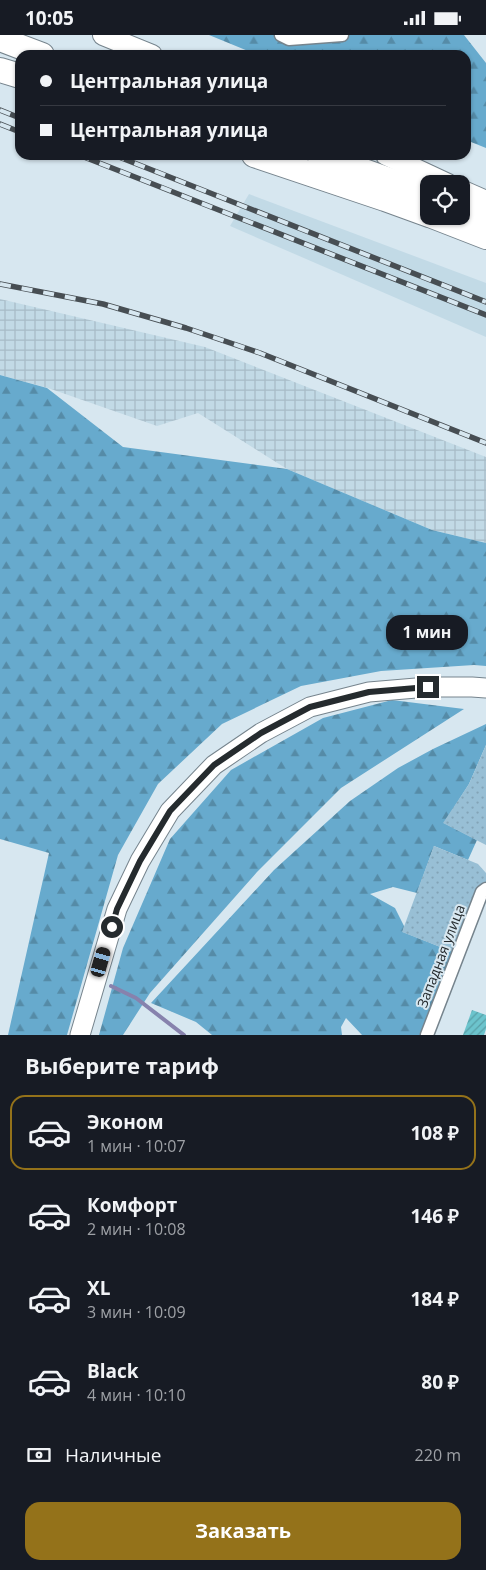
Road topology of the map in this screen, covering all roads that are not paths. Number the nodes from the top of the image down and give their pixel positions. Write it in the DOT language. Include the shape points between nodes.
graph roads {
  1 [pos="103,35"];
  2 [pos="281,35"];
  3 [pos="342,35"];
  4 [pos="0,39"];
  5 [pos="29,50"];
  6 [pos="140,50"];
  7 [pos="0,70"];
  8 [pos="15,75"];
  9 [pos="269,160"];
  10 [pos="332,160"];
  11 [pos="397,160"];
  12 [pos="429,175"];
  13 [pos="420,191"];
  14 [pos="470,194"];
  15 [pos="486,201"];
  16 [pos="470,209"];
  17 [pos="420,212"];
  18 [pos="486,215"];
  19 [pos="454,225"];
  20 [pos="486,237"];
  21 [pos="486,688"];
  22 [pos="486,889"];
  23 [pos="80,1035"];
  24 [pos="427,1035"];
  1 -- 6 [label="main road"];
  2 -- 3 [label="street" via="289,39"];
  4 -- 5 [label="highway"];
  7 -- 8 [label="highway"];
  9 -- 17 [label="highway"];
  10 -- 13 [label="highway"];
  11 -- 12 [label="main road"];
  14 -- 15 [label="main road"];
  16 -- 18 [label="highway"];
  19 -- 20 [label="highway"];
  21 -- 23 [label="main road" via="428,687 369,692 310,707 261,733 214,765 170,811 140,861 117,909"];
  22 -- 24 [label="street, Западная улица" via="482,892"];
}
